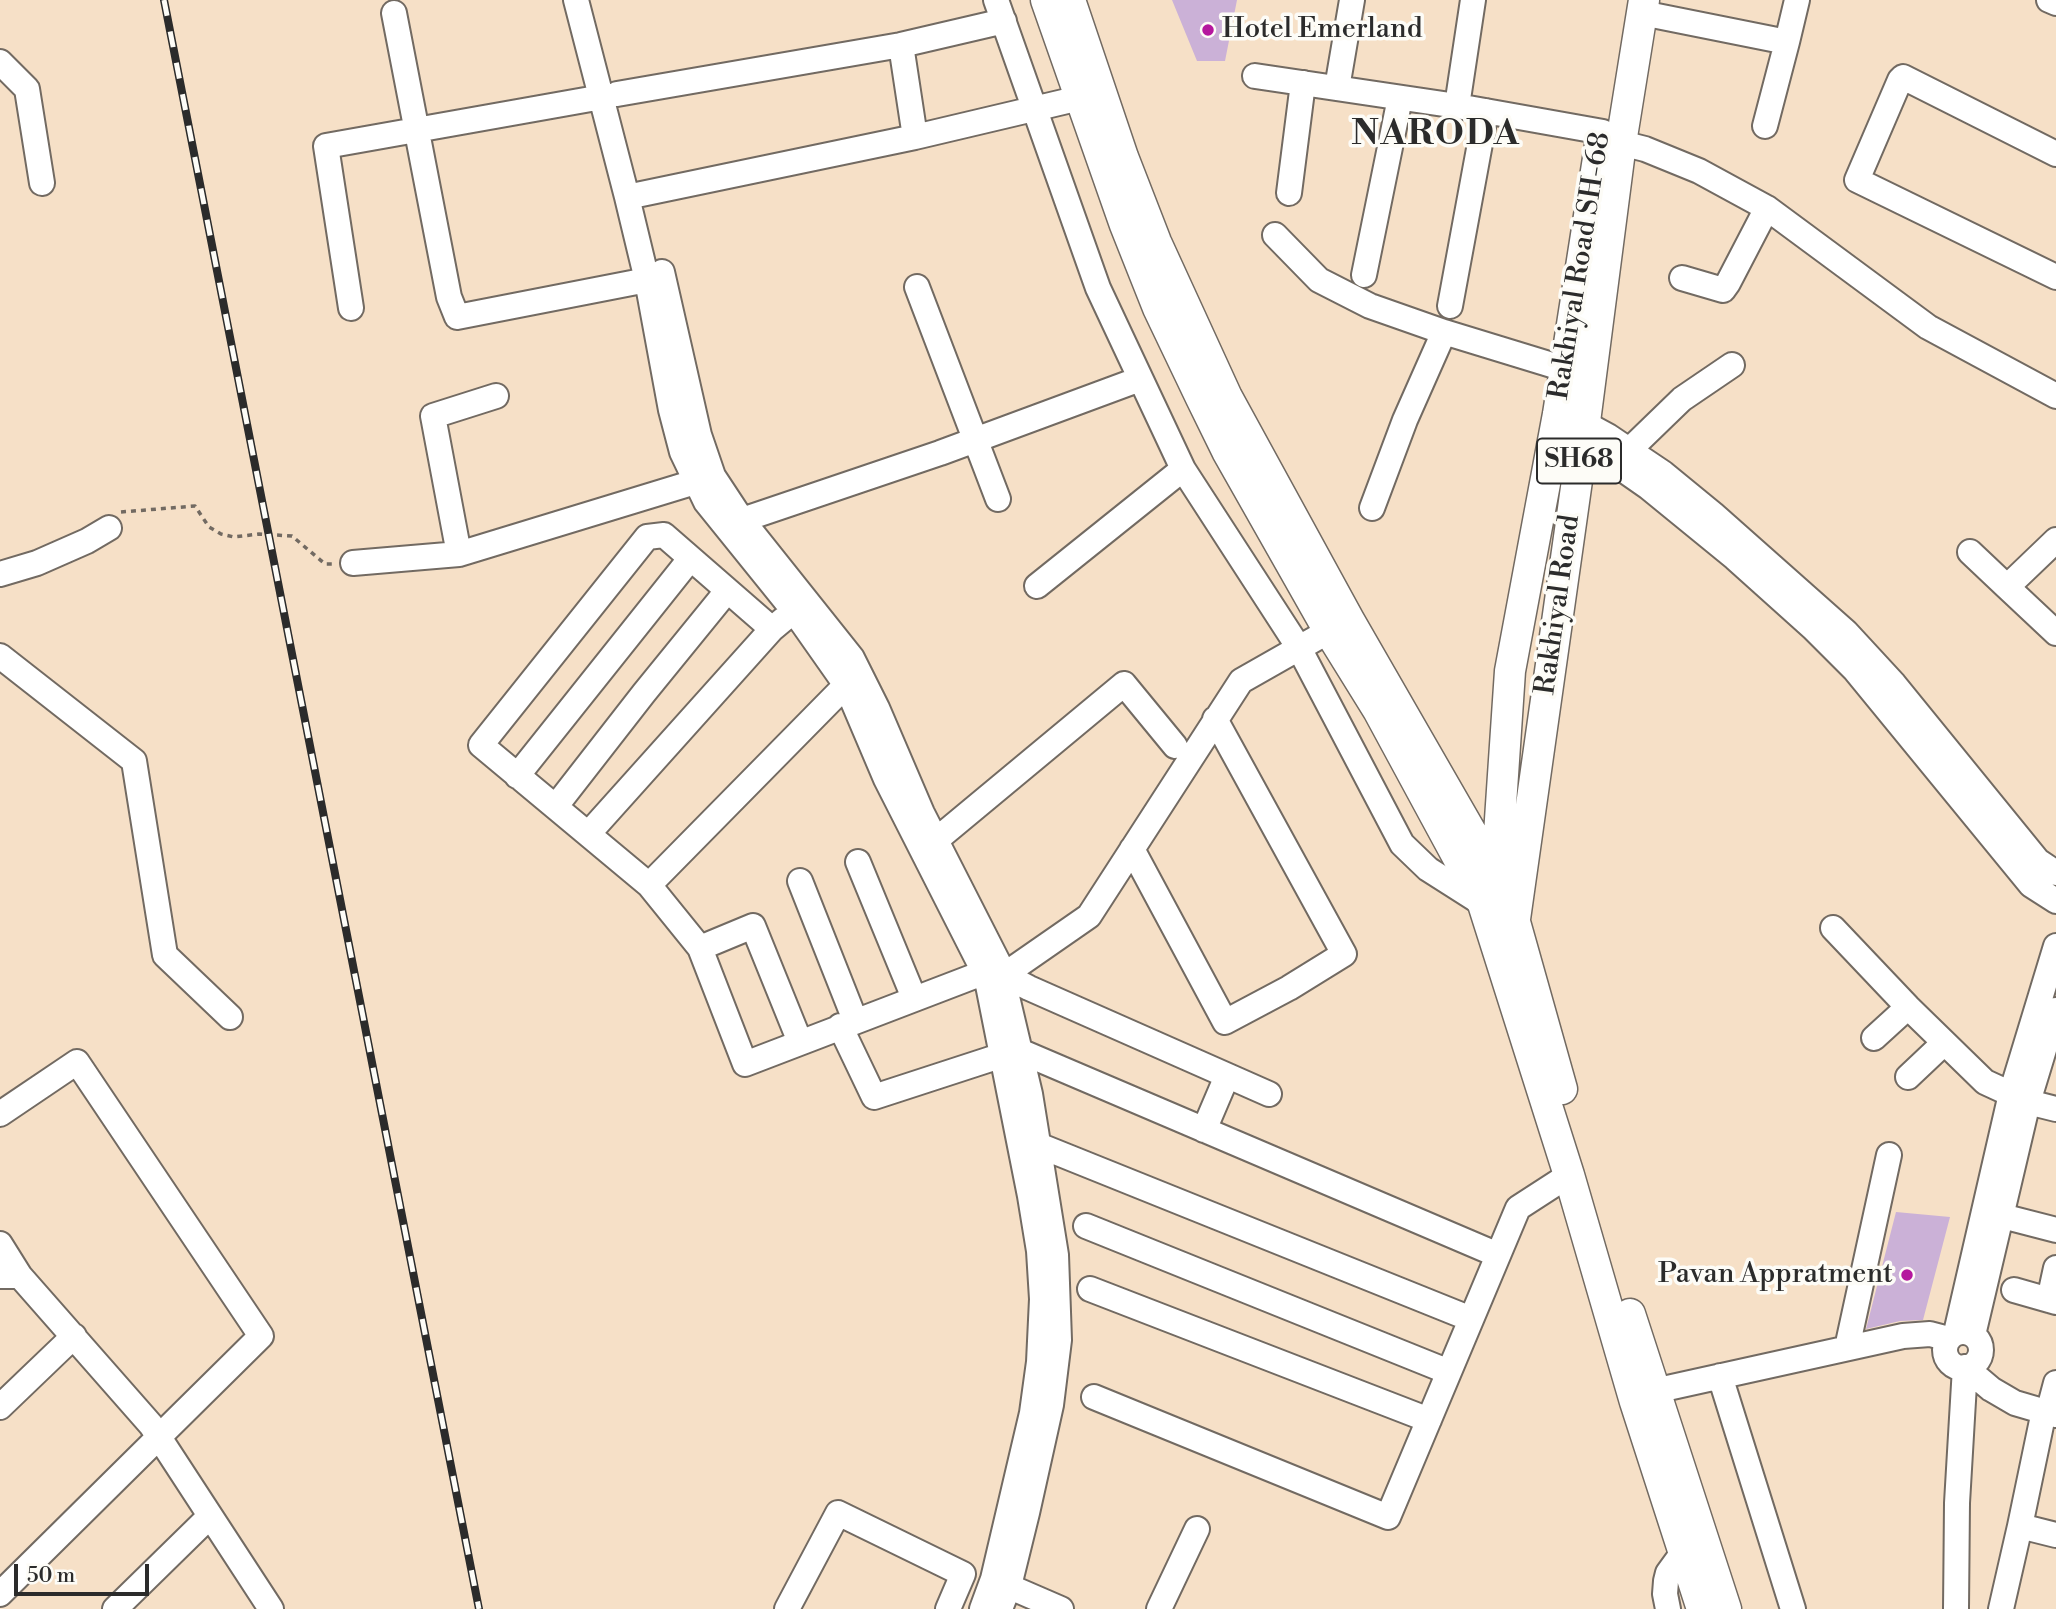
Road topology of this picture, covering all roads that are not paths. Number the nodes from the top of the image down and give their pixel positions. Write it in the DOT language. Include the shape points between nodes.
graph roads {
  1 [pos="576,0"];
  2 [pos="593,0"];
  3 [pos="1046,0"];
  4 [pos="1070,0"];
  5 [pos="1352,0"];
  6 [pos="1473,0"];
  7 [pos="1797,0"];
  8 [pos="2049,0"];
  9 [pos="2056,3"];
  10 [pos="1636,4"];
  11 [pos="1000,11"];
  12 [pos="394,13"];
  13 [pos="1787,42"];
  14 [pos="901,45"];
  15 [pos="0,62"];
  16 [pos="1255,76"];
  17 [pos="1303,83"];
  18 [pos="1337,88"];
  19 [pos="609,95"];
  20 [pos="1080,98"];
  21 [pos="1400,98"];
  22 [pos="1457,106"];
  23 [pos="1034,109"];
  24 [pos="1486,111"];
  25 [pos="1765,126"];
  26 [pos="418,131"];
  27 [pos="915,137"];
  28 [pos="1612,138"];
  29 [pos="2056,154"];
  30 [pos="42,183"];
  31 [pos="1289,193"];
  32 [pos="636,195"];
  33 [pos="1767,208"];
  34 [pos="1275,235"];
  35 [pos="1364,275"];
  36 [pos="2056,277"];
  37 [pos="1682,278"];
  38 [pos="647,280"];
  39 [pos="917,287"];
  40 [pos="1450,306"];
  41 [pos="351,308"];
  42 [pos="1444,332"];
  43 [pos="1732,365"];
  44 [pos="1565,369"];
  45 [pos="1140,379"];
  46 [pos="496,396"];
  47 [pos="2056,396"];
  48 [pos="1569,429"];
  49 [pos="976,440"];
  50 [pos="1623,457"];
  51 [pos="1183,469"];
  52 [pos="695,482"];
  53 [pos="998,499"];
  54 [pos="1372,508"];
  55 [pos="741,520"];
  56 [pos="109,528"];
  57 [pos="2056,540"];
  58 [pos="1970,552"];
  59 [pos="458,554"];
  60 [pos="690,559"];
  61 [pos="353,562"];
  62 [pos="0,575"];
  63 [pos="1037,586"];
  64 [pos="2007,587"];
  65 [pos="727,591"];
  66 [pos="794,611"];
  67 [pos="772,629"];
  68 [pos="1329,631"];
  69 [pos="2056,633"];
  70 [pos="1299,648"];
  71 [pos="0,656"];
  72 [pos="846,685"];
  73 [pos="1215,719"];
  74 [pos="1175,746"];
  75 [pos="517,776"];
  76 [pos="556,806"];
  77 [pos="589,833"];
  78 [pos="935,841"];
  79 [pos="1132,849"];
  80 [pos="858,862"];
  81 [pos="2056,873"];
  82 [pos="1497,877"];
  83 [pos="800,881"];
  84 [pos="649,885"];
  85 [pos="2056,901"];
  86 [pos="1483,904"];
  87 [pos="1515,922"];
  88 [pos="1833,928"];
  89 [pos="2056,946"];
  90 [pos="700,948"];
  91 [pos="1500,958"];
  92 [pos="993,975"];
  93 [pos="914,998"];
  94 [pos="1908,1007"];
  95 [pos="2056,1010"];
  96 [pos="230,1017"];
  97 [pos="848,1023"];
  98 [pos="1874,1038"];
  99 [pos="800,1042"];
  100 [pos="1944,1044"];
  101 [pos="1012,1054"];
  102 [pos="1227,1076"];
  103 [pos="1908,1077"];
  104 [pos="1269,1094"];
  105 [pos="2019,1098"];
  106 [pos="2056,1109"];
  107 [pos="0,1114"];
  108 [pos="1204,1130"];
  109 [pos="1038,1145"];
  110 [pos="1889,1155"];
  111 [pos="1569,1175"];
  112 [pos="2001,1216"];
  113 [pos="1086,1226"];
  114 [pos="2056,1230"];
  115 [pos="0,1244"];
  116 [pos="1498,1255"];
  117 [pos="2056,1268"];
  118 [pos="10,1276"];
  119 [pos="1049,1279"];
  120 [pos="1090,1289"];
  121 [pos="2014,1290"];
  122 [pos="2052,1301"];
  123 [pos="1471,1319"];
  124 [pos="74,1336"];
  125 [pos="1959,1336"];
  126 [pos="1847,1348"];
  127 [pos="1965,1367"];
  128 [pos="1449,1372"];
  129 [pos="1720,1376"];
  130 [pos="2056,1383"];
  131 [pos="1654,1391"];
  132 [pos="1094,1397"];
  133 [pos="0,1407"];
  134 [pos="2050,1413"];
  135 [pos="1429,1420"];
  136 [pos="159,1437"];
  137 [pos="210,1516"];
  138 [pos="2020,1527"];
  139 [pos="1197,1529"];
  140 [pos="2056,1535"];
  141 [pos="1684,1552"];
  142 [pos="1001,1591"];
  143 [pos="0,1594"];
  144 [pos="954,1607"];
  145 [pos="115,1609"];
  146 [pos="271,1609"];
  147 [pos="788,1609"];
  148 [pos="982,1609"];
  149 [pos="1061,1609"];
  150 [pos="1160,1609"];
  151 [pos="1668,1609"];
  152 [pos="1702,1609"];
  153 [pos="1726,1609"];
  154 [pos="1793,1609"];
  155 [pos="1956,1609"];
  156 [pos="2001,1609"];
  1 -- 19 [label="street"];
  2 -- 19 [label="street"];
  3 -- 20 [label="main road"];
  4 -- 82 [label="main road" via="1156,242 1227,397"];
  5 -- 18 [label="street"];
  6 -- 22 [label="street"];
  7 -- 13 [label="street"];
  8 -- 9 [label="street"];
  10 -- 13 [label="street"];
  10 -- 28 [label="main road, Rakhiyal Road SH-68 / SH68"];
  11 -- 14 [label="street"];
  11 -- 23 [label="street"];
  12 -- 26 [label="street"];
  13 -- 25 [label="street"];
  14 -- 19 [label="street"];
  14 -- 27 [label="street"];
  15 -- 30 [label="street" via="27,89"];
  16 -- 17 [label="street"];
  17 -- 18 [label="street"];
  17 -- 31 [label="street"];
  18 -- 21 [label="street"];
  19 -- 26 [label="street"];
  19 -- 32 [label="street"];
  20 -- 23 [label="street"];
  20 -- 68 [label="main road" via="1158,308 1227,451"];
  21 -- 22 [label="street"];
  21 -- 35 [label="street"];
  22 -- 24 [label="street"];
  23 -- 27 [label="street"];
  23 -- 45 [label="street" via="1098,288"];
  24 -- 28 [label="street"];
  24 -- 40 [label="street"];
  26 -- 38 [label="street" via="449,297 457,317"];
  26 -- 41 [label="street" via="326,146"];
  27 -- 32 [label="street"];
  28 -- 33 [label="street" via="1699,171"];
  28 -- 44 [label="main road, Rakhiyal Road SH-68 / SH68"];
  28 -- 48 [label="main road, Rakhiyal Road / SH68"];
  29 -- 36 [label="street" via="1903,77 1857,180"];
  32 -- 38 [label="street"];
  32 -- 55 [label="street" via="705,457 719,489"];
  33 -- 37 [label="street" via="1723,290"];
  33 -- 47 [label="street" via="1928,327"];
  34 -- 42 [label="street" via="1319,280 1370,306"];
  38 -- 52 [label="street" via="671,410"];
  39 -- 49 [label="street"];
  42 -- 44 [label="street"];
  42 -- 54 [label="street"];
  43 -- 50 [label="street" via="1682,399"];
  44 -- 48 [label="main road, Rakhiyal Road SH-68 / SH68"];
  45 -- 49 [label="street"];
  45 -- 51 [label="street"];
  46 -- 59 [label="street" via="433,416"];
  48 -- 50 [label="street"];
  48 -- 82 [label="main road, Rakhiyal Road SH-68 / SH68" via="1510,671"];
  48 -- 87 [label="main road, Rakhiyal Road / SH68"];
  49 -- 53 [label="street"];
  49 -- 55 [label="street"];
  50 -- 81 [label="street" via="1713,514 1846,632 2038,861"];
  50 -- 85 [label="street" via="1648,487 1735,558 1854,669 2031,885"];
  51 -- 63 [label="street"];
  51 -- 70 [label="street"];
  52 -- 59 [label="street"];
  52 -- 66 [label="street" via="724,527"];
  55 -- 78 [label="street" via="852,658"];
  56 -- 62 [label="street" via="49,558"];
  57 -- 64 [label="street"];
  58 -- 64 [label="street"];
  59 -- 61 [label="street"];
  60 -- 65 [label="street"];
  60 -- 75 [label="street"];
  60 -- 75 [label="street" via="664,535 647,537 489,734 481,745"];
  64 -- 69 [label="street"];
  65 -- 67 [label="street"];
  65 -- 76 [label="street"];
  66 -- 67 [label="street"];
  66 -- 72 [label="street"];
  67 -- 77 [label="street"];
  68 -- 70 [label="street"];
  68 -- 86 [label="main road" via="1378,710"];
  70 -- 73 [label="street" via="1241,681"];
  70 -- 86 [label="street" via="1402,844 1428,869"];
  71 -- 96 [label="street" via="134,761 165,955"];
  72 -- 84 [label="street"];
  72 -- 92 [label="street" via="892,790"];
  73 -- 79 [label="street"];
  73 -- 79 [label="street" via="1344,954 1226,1022"];
  74 -- 78 [label="street" via="1124,684"];
  75 -- 76 [label="street"];
  76 -- 77 [label="street"];
  77 -- 84 [label="street"];
  78 -- 92 [label="street"];
  79 -- 92 [label="street" via="1089,916"];
  80 -- 93 [label="street"];
  82 -- 86 [label="main road, Rakhiyal Road SH-68 / SH68"];
  82 -- 87 [label="main road"];
  83 -- 97 [label="street"];
  84 -- 90 [label="street"];
  86 -- 91 [label="main road"];
  87 -- 91 [label="main road, Rakhiyal Road / SH68"];
  87 -- 131 [label="main road" via="1590,1189"];
  88 -- 94 [label="street"];
  89 -- 105 [label="street"];
  90 -- 99 [label="street" via="753,926"];
  90 -- 99 [label="street" via="745,1064"];
  91 -- 111 [label="main road"];
  92 -- 93 [label="street"];
  92 -- 101 [label="street"];
  92 -- 102 [label="street"];
  93 -- 97 [label="street"];
  94 -- 98 [label="street"];
  94 -- 100 [label="street"];
  95 -- 105 [label="street"];
  97 -- 99 [label="street"];
  97 -- 101 [label="street" via="874,1097"];
  100 -- 103 [label="street"];
  100 -- 105 [label="street" via="1984,1082"];
  101 -- 108 [label="street"];
  101 -- 109 [label="street"];
  101 -- 119 [label="street" via="1030,1196"];
  102 -- 104 [label="street"];
  102 -- 108 [label="street"];
  105 -- 106 [label="street"];
  105 -- 112 [label="street"];
  105 -- 125 [label="street"];
  107 -- 136 [label="street" via="77,1062 261,1336"];
  108 -- 116 [label="street"];
  109 -- 119 [label="street"];
  109 -- 123 [label="street"];
  110 -- 126 [label="street"];
  111 -- 116 [label="street" via="1518,1208"];
  111 -- 141 [label="main road"];
  112 -- 114 [label="street"];
  112 -- 125 [label="street"];
  113 -- 128 [label="street"];
  115 -- 118 [label="street"];
  116 -- 123 [label="street"];
  117 -- 122 [label="street"];
  118 -- 124 [label="street"];
  119 -- 142 [label="street" via="1059,1340 1051,1405"];
  120 -- 135 [label="street"];
  121 -- 122 [label="street"];
  123 -- 128 [label="street"];
  124 -- 133 [label="street"];
  124 -- 136 [label="street"];
  125 -- 126 [label="street" via="1917,1334"];
  125 -- 127 [label="street" via="1945,1346 1947,1358 1955,1366"];
  126 -- 129 [label="street"];
  127 -- 134 [label="street" via="2015,1403"];
  127 -- 155 [label="street"];
  128 -- 135 [label="street"];
  129 -- 131 [label="street"];
  129 -- 154 [label="street"];
  130 -- 134 [label="street"];
  131 -- 153 [label="main road"];
  132 -- 135 [label="street" via="1388,1517"];
  134 -- 138 [label="street"];
  136 -- 137 [label="street"];
  136 -- 143 [label="street"];
  137 -- 145 [label="street"];
  137 -- 146 [label="street"];
  138 -- 140 [label="street"];
  138 -- 156 [label="street"];
  139 -- 150 [label="street"];
  141 -- 151 [label="street" via="1666,1580"];
  141 -- 152 [label="main road"];
  142 -- 148 [label="street"];
  142 -- 149 [label="street"];
  144 -- 147 [label="street" via="963,1574 838,1513"];
}
